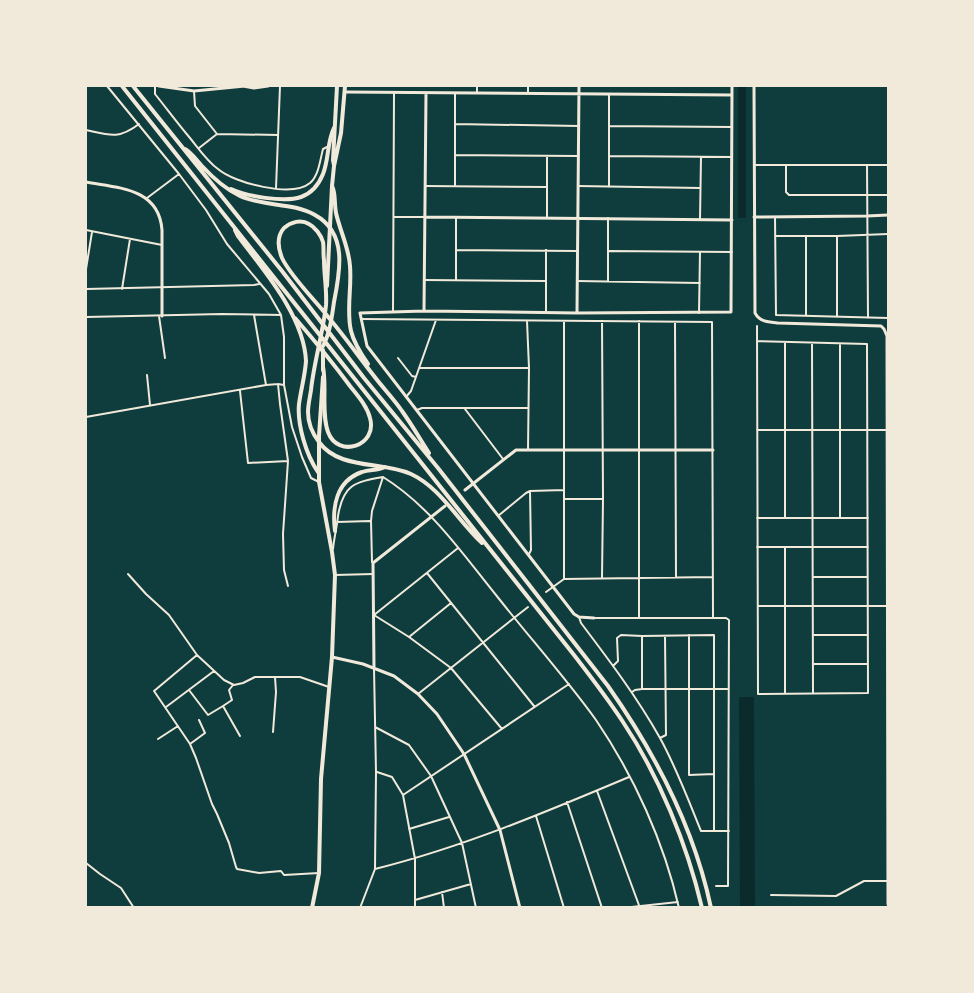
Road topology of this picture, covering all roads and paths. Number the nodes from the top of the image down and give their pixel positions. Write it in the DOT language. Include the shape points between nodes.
graph roads {
  1 [pos="107,86"];
  2 [pos="122,86"];
  3 [pos="133,86"];
  4 [pos="157,86"];
  5 [pos="194,86"];
  6 [pos="243,86"];
  7 [pos="268,86"];
  8 [pos="280,86"];
  9 [pos="337,86"];
  10 [pos="345,86"];
  11 [pos="477,86"];
  12 [pos="528,86"];
  13 [pos="579,86"];
  14 [pos="732,86"];
  15 [pos="754,86"];
  16 [pos="194,91"];
  17 [pos="345,92"];
  18 [pos="394,93"];
  19 [pos="426,93"];
  20 [pos="455,93"];
  21 [pos="477,93"];
  22 [pos="528,93"];
  23 [pos="579,94"];
  24 [pos="609,94"];
  25 [pos="732,95"];
  26 [pos="139,124"];
  27 [pos="456,124"];
  28 [pos="579,126"];
  29 [pos="609,126"];
  30 [pos="732,127"];
  31 [pos="334,128"];
  32 [pos="86,130"];
  33 [pos="217,134"];
  34 [pos="278,135"];
  35 [pos="330,146"];
  36 [pos="182,147"];
  37 [pos="198,148"];
  38 [pos="455,155"];
  39 [pos="547,156"];
  40 [pos="578,156"];
  41 [pos="609,156"];
  42 [pos="701,157"];
  43 [pos="732,158"];
  44 [pos="754,165"];
  45 [pos="786,165"];
  46 [pos="867,165"];
  47 [pos="888,165"];
  48 [pos="334,166"];
  49 [pos="179,174"];
  50 [pos="86,182"];
  51 [pos="219,183"];
  52 [pos="332,186"];
  53 [pos="425,186"];
  54 [pos="455,186"];
  55 [pos="578,186"];
  56 [pos="547,187"];
  57 [pos="609,187"];
  58 [pos="276,188"];
  59 [pos="700,188"];
  60 [pos="867,195"];
  61 [pos="888,195"];
  62 [pos="147,199"];
  63 [pos="888,214"];
  64 [pos="867,216"];
  65 [pos="393,217"];
  66 [pos="424,217"];
  67 [pos="456,217"];
  68 [pos="754,217"];
  69 [pos="775,217"];
  70 [pos="547,218"];
  71 [pos="578,218"];
  72 [pos="608,218"];
  73 [pos="700,219"];
  74 [pos="732,220"];
  75 [pos="233,225"];
  76 [pos="86,230"];
  77 [pos="92,231"];
  78 [pos="888,234"];
  79 [pos="867,235"];
  80 [pos="775,236"];
  81 [pos="806,236"];
  82 [pos="837,236"];
  83 [pos="130,238"];
  84 [pos="162,245"];
  85 [pos="456,249"];
  86 [pos="546,250"];
  87 [pos="578,251"];
  88 [pos="609,251"];
  89 [pos="700,252"];
  90 [pos="732,252"];
  91 [pos="86,269"];
  92 [pos="424,280"];
  93 [pos="456,280"];
  94 [pos="546,281"];
  95 [pos="577,281"];
  96 [pos="608,281"];
  97 [pos="700,283"];
  98 [pos="260,284"];
  99 [pos="161,288"];
  100 [pos="86,289"];
  101 [pos="122,289"];
  102 [pos="326,304"];
  103 [pos="424,311"];
  104 [pos="291,312"];
  105 [pos="393,312"];
  106 [pos="546,313"];
  107 [pos="577,313"];
  108 [pos="699,313"];
  109 [pos="254,315"];
  110 [pos="281,315"];
  111 [pos="160,316"];
  112 [pos="806,316"];
  113 [pos="86,317"];
  114 [pos="837,317"];
  115 [pos="868,318"];
  116 [pos="888,318"];
  117 [pos="361,319"];
  118 [pos="436,320"];
  119 [pos="564,320"];
  120 [pos="527,321"];
  121 [pos="602,321"];
  122 [pos="639,321"];
  123 [pos="675,321"];
  124 [pos="757,326"];
  125 [pos="757,341"];
  126 [pos="785,342"];
  127 [pos="812,343"];
  128 [pos="840,344"];
  129 [pos="323,345"];
  130 [pos="165,358"];
  131 [pos="398,358"];
  132 [pos="323,367"];
  133 [pos="419,368"];
  134 [pos="529,368"];
  135 [pos="147,375"];
  136 [pos="416,377"];
  137 [pos="375,378"];
  138 [pos="278,384"];
  139 [pos="284,385"];
  140 [pos="266,386"];
  141 [pos="240,391"];
  142 [pos="406,397"];
  143 [pos="150,405"];
  144 [pos="465,408"];
  145 [pos="528,408"];
  146 [pos="417,410"];
  147 [pos="86,417"];
  148 [pos="757,430"];
  149 [pos="785,430"];
  150 [pos="812,430"];
  151 [pos="840,430"];
  152 [pos="867,430"];
  153 [pos="888,430"];
  154 [pos="639,449"];
  155 [pos="675,449"];
  156 [pos="528,450"];
  157 [pos="564,450"];
  158 [pos="602,450"];
  159 [pos="712,450"];
  160 [pos="308,451"];
  161 [pos="300,453"];
  162 [pos="503,459"];
  163 [pos="288,461"];
  164 [pos="386,467"];
  165 [pos="438,468"];
  166 [pos="318,472"];
  167 [pos="383,477"];
  168 [pos="319,482"];
  169 [pos="473,484"];
  170 [pos="465,490"];
  171 [pos="564,490"];
  172 [pos="530,491"];
  173 [pos="564,499"];
  174 [pos="603,499"];
  175 [pos="445,506"];
  176 [pos="432,516"];
  177 [pos="498,516"];
  178 [pos="757,518"];
  179 [pos="785,518"];
  180 [pos="813,518"];
  181 [pos="840,518"];
  182 [pos="868,518"];
  183 [pos="337,522"];
  184 [pos="370,522"];
  185 [pos="335,531"];
  186 [pos="888,536"];
  187 [pos="757,547"];
  188 [pos="813,547"];
  189 [pos="868,547"];
  190 [pos="458,548"];
  191 [pos="785,548"];
  192 [pos="490,549"];
  193 [pos="332,552"];
  194 [pos="528,555"];
  195 [pos="373,563"];
  196 [pos="373,573"];
  197 [pos="426,573"];
  198 [pos="128,574"];
  199 [pos="335,574"];
  200 [pos="639,577"];
  201 [pos="676,577"];
  202 [pos="713,577"];
  203 [pos="813,577"];
  204 [pos="868,577"];
  205 [pos="602,578"];
  206 [pos="564,579"];
  207 [pos="288,586"];
  208 [pos="553,587"];
  209 [pos="546,592"];
  210 [pos="451,603"];
  211 [pos="757,606"];
  212 [pos="785,606"];
  213 [pos="813,606"];
  214 [pos="868,606"];
  215 [pos="887,606"];
  216 [pos="528,607"];
  217 [pos="374,615"];
  218 [pos="579,617"];
  219 [pos="514,618"];
  220 [pos="594,618"];
  221 [pos="639,618"];
  222 [pos="713,618"];
  223 [pos="689,635"];
  224 [pos="813,635"];
  225 [pos="868,635"];
  226 [pos="642,636"];
  227 [pos="665,636"];
  228 [pos="409,638"];
  229 [pos="483,643"];
  230 [pos="197,655"];
  231 [pos="332,657"];
  232 [pos="813,664"];
  233 [pos="868,664"];
  234 [pos="613,666"];
  235 [pos="374,667"];
  236 [pos="451,668"];
  237 [pos="214,671"];
  238 [pos="276,677"];
  239 [pos="234,684"];
  240 [pos="569,684"];
  241 [pos="329,687"];
  242 [pos="642,689"];
  243 [pos="666,689"];
  244 [pos="690,689"];
  245 [pos="714,689"];
  246 [pos="729,689"];
  247 [pos="189,690"];
  248 [pos="632,692"];
  249 [pos="785,693"];
  250 [pos="813,693"];
  251 [pos="418,694"];
  252 [pos="222,706"];
  253 [pos="534,706"];
  254 [pos="165,708"];
  255 [pos="199,720"];
  256 [pos="178,726"];
  257 [pos="375,727"];
  258 [pos="501,729"];
  259 [pos="273,732"];
  260 [pos="240,736"];
  261 [pos="660,738"];
  262 [pos="158,739"];
  263 [pos="190,744"];
  264 [pos="464,754"];
  265 [pos="376,772"];
  266 [pos="714,774"];
  267 [pos="430,776"];
  268 [pos="629,777"];
  269 [pos="597,791"];
  270 [pos="403,795"];
  271 [pos="567,802"];
  272 [pos="536,816"];
  273 [pos="450,817"];
  274 [pos="409,829"];
  275 [pos="500,830"];
  276 [pos="714,831"];
  277 [pos="729,831"];
  278 [pos="462,843"];
  279 [pos="415,859"];
  280 [pos="86,864"];
  281 [pos="375,869"];
  282 [pos="319,873"];
  283 [pos="888,881"];
  284 [pos="471,884"];
  285 [pos="716,886"];
  286 [pos="442,892"];
  287 [pos="771,895"];
  288 [pos="415,900"];
  289 [pos="678,902"];
  290 [pos="888,904"];
  291 [pos="640,907"];
  292 [pos="134,908"];
  293 [pos="312,908"];
  294 [pos="360,908"];
  295 [pos="415,908"];
  296 [pos="444,908"];
  297 [pos="476,908"];
  298 [pos="520,908"];
  299 [pos="564,908"];
  300 [pos="602,908"];
  301 [pos="622,908"];
  302 [pos="679,908"];
  303 [pos="702,908"];
  304 [pos="711,908"];
  1 -- 26 [label="street"];
  2 -- 75 [label="highway"];
  3 -- 36 [label="highway"];
  4 -- 16 [label="street"];
  4 -- 37 [label="street" via="155,94"];
  5 -- 16 [label="street"];
  6 -- 7 [label="street"];
  6 -- 16 [label="street"];
  8 -- 34 [label="street"];
  9 -- 31 [label="highway"];
  10 -- 17 [label="highway"];
  11 -- 21 [label="street"];
  12 -- 22 [label="street"];
  13 -- 23 [label="street"];
  14 -- 25 [label="street"];
  15 -- 44 [label="street"];
  16 -- 33 [label="street" via="195,106"];
  17 -- 18 [label="street"];
  17 -- 48 [label="highway"];
  18 -- 19 [label="street"];
  18 -- 65 [label="street"];
  19 -- 20 [label="street"];
  19 -- 53 [label="street"];
  20 -- 21 [label="street"];
  20 -- 27 [label="street"];
  21 -- 22 [label="street"];
  22 -- 23 [label="street"];
  23 -- 24 [label="street"];
  23 -- 28 [label="street"];
  24 -- 25 [label="street"];
  24 -- 29 [label="street"];
  25 -- 30 [label="street"];
  26 -- 32 [label="street" via="129,132 114,135"];
  26 -- 49 [label="street"];
  27 -- 28 [label="street"];
  27 -- 38 [label="street"];
  28 -- 40 [label="street"];
  29 -- 30 [label="street"];
  29 -- 41 [label="street"];
  30 -- 43 [label="street"];
  31 -- 35 [label="highway"];
  31 -- 48 [label="highway"];
  33 -- 34 [label="street"];
  33 -- 37 [label="street"];
  34 -- 58 [label="street"];
  35 -- 51 [label="highway" via="317,185 300,197 253,196"];
  35 -- 58 [label="street" via="323,149 310,182 296,189"];
  36 -- 51 [label="highway"];
  36 -- 165 [label="highway"];
  37 -- 58 [label="street" via="232,179"];
  38 -- 39 [label="street"];
  38 -- 54 [label="street"];
  39 -- 40 [label="street"];
  39 -- 56 [label="street"];
  40 -- 55 [label="street"];
  41 -- 42 [label="street"];
  41 -- 57 [label="street"];
  42 -- 43 [label="street"];
  42 -- 59 [label="street"];
  43 -- 74 [label="street"];
  44 -- 45 [label="street"];
  44 -- 68 [label="street"];
  45 -- 46 [label="street"];
  45 -- 60 [label="street" via="789,195"];
  46 -- 47 [label="street"];
  46 -- 60 [label="street"];
  48 -- 52 [label="highway"];
  49 -- 62 [label="street"];
  49 -- 98 [label="street"];
  50 -- 62 [label="street" via="136,192"];
  51 -- 129 [label="highway" via="252,201 312,213 329,226 337,240 340,264"];
  52 -- 102 [label="highway"];
  52 -- 137 [label="highway" via="349,255 351,331"];
  53 -- 54 [label="street"];
  53 -- 66 [label="street"];
  54 -- 56 [label="street"];
  55 -- 57 [label="street"];
  55 -- 71 [label="street"];
  56 -- 70 [label="street"];
  57 -- 59 [label="street"];
  59 -- 73 [label="street"];
  60 -- 61 [label="street"];
  60 -- 64 [label="street"];
  62 -- 84 [label="street" via="162,222"];
  63 -- 64 [label="street"];
  64 -- 69 [label="street"];
  64 -- 79 [label="street"];
  65 -- 66 [label="street"];
  65 -- 105 [label="street"];
  66 -- 67 [label="street"];
  66 -- 92 [label="street"];
  67 -- 70 [label="street"];
  67 -- 85 [label="street"];
  68 -- 69 [label="street"];
  68 -- 153 [label="street" via="755,313 760,319 884,329"];
  69 -- 80 [label="street"];
  70 -- 71 [label="street"];
  71 -- 72 [label="street"];
  71 -- 87 [label="street"];
  72 -- 73 [label="street"];
  72 -- 88 [label="street"];
  73 -- 74 [label="street"];
  74 -- 90 [label="street"];
  75 -- 104 [label="highway"];
  75 -- 192 [label="highway"];
  76 -- 77 [label="street"];
  77 -- 83 [label="street"];
  77 -- 91 [label="street"];
  78 -- 79 [label="street"];
  79 -- 82 [label="street"];
  79 -- 115 [label="street"];
  80 -- 81 [label="street"];
  80 -- 112 [label="street" via="776,315"];
  81 -- 82 [label="street"];
  81 -- 112 [label="street"];
  82 -- 114 [label="street"];
  83 -- 84 [label="street"];
  83 -- 101 [label="street"];
  84 -- 99 [label="street"];
  85 -- 86 [label="street"];
  85 -- 93 [label="street"];
  86 -- 87 [label="street"];
  86 -- 94 [label="street"];
  87 -- 95 [label="street"];
  88 -- 89 [label="street"];
  88 -- 96 [label="street"];
  89 -- 90 [label="street"];
  89 -- 97 [label="street"];
  90 -- 108 [label="street" via="731,312"];
  92 -- 93 [label="street"];
  92 -- 103 [label="street"];
  93 -- 94 [label="street"];
  94 -- 106 [label="street"];
  95 -- 96 [label="street"];
  95 -- 107 [label="street"];
  96 -- 97 [label="street"];
  97 -- 108 [label="street"];
  98 -- 99 [label="street"];
  98 -- 110 [label="street"];
  99 -- 101 [label="street"];
  99 -- 111 [label="street"];
  100 -- 101 [label="street"];
  102 -- 129 [label="highway"];
  102 -- 137 [label="highway" via="323,242 314,227 298,221 282,230 278,248 288,268"];
  102 -- 164 [label="highway" via="308,406 313,434 334,455"];
  103 -- 105 [label="street"];
  103 -- 106 [label="street"];
  104 -- 132 [label="highway" via="370,415 370,432 358,445 338,444 328,432"];
  104 -- 160 [label="highway" via="306,353 298,412"];
  105 -- 117 [label="street" via="362,312"];
  106 -- 107 [label="street"];
  107 -- 108 [label="street"];
  109 -- 110 [label="street"];
  109 -- 111 [label="street"];
  109 -- 140 [label="street"];
  110 -- 139 [label="street"];
  111 -- 113 [label="street"];
  111 -- 130 [label="street"];
  112 -- 114 [label="street"];
  114 -- 115 [label="street"];
  115 -- 116 [label="street"];
  117 -- 118 [label="street"];
  117 -- 142 [label="street" via="367,346"];
  118 -- 120 [label="street"];
  118 -- 133 [label="street"];
  119 -- 120 [label="street"];
  119 -- 121 [label="street"];
  119 -- 157 [label="street"];
  120 -- 134 [label="street"];
  121 -- 122 [label="street"];
  121 -- 158 [label="street"];
  122 -- 123 [label="street"];
  122 -- 154 [label="street"];
  123 -- 155 [label="street"];
  123 -- 159 [label="street" via="712,322"];
  124 -- 125 [label="street"];
  125 -- 126 [label="street"];
  125 -- 148 [label="street"];
  126 -- 127 [label="street"];
  126 -- 149 [label="street"];
  127 -- 128 [label="street"];
  127 -- 150 [label="street"];
  128 -- 151 [label="street"];
  128 -- 152 [label="street" via="867,344"];
  129 -- 132 [label="highway"];
  131 -- 136 [label="street"];
  132 -- 166 [label="highway"];
  133 -- 134 [label="street"];
  133 -- 136 [label="street"];
  134 -- 145 [label="street"];
  135 -- 143 [label="street"];
  136 -- 142 [label="street"];
  137 -- 165 [label="highway" via="402,410"];
  138 -- 139 [label="street"];
  138 -- 140 [label="street"];
  138 -- 163 [label="street"];
  139 -- 161 [label="street"];
  140 -- 141 [label="street"];
  141 -- 143 [label="street"];
  141 -- 163 [label="street" via="248,464"];
  142 -- 146 [label="street"];
  143 -- 147 [label="street"];
  144 -- 145 [label="street"];
  144 -- 146 [label="street"];
  144 -- 162 [label="street"];
  145 -- 156 [label="street"];
  146 -- 169 [label="street"];
  148 -- 149 [label="street"];
  148 -- 178 [label="street"];
  149 -- 150 [label="street"];
  149 -- 179 [label="street"];
  150 -- 151 [label="street"];
  150 -- 180 [label="street"];
  151 -- 152 [label="street"];
  151 -- 181 [label="street"];
  152 -- 153 [label="street"];
  152 -- 182 [label="street"];
  153 -- 186 [label="street"];
  154 -- 155 [label="street"];
  154 -- 158 [label="street"];
  154 -- 200 [label="street"];
  155 -- 159 [label="street"];
  155 -- 201 [label="street"];
  156 -- 157 [label="street"];
  156 -- 162 [label="street" via="516,450"];
  157 -- 158 [label="street"];
  157 -- 171 [label="street"];
  158 -- 174 [label="street"];
  159 -- 202 [label="street"];
  160 -- 161 [label="street" via="306,456"];
  160 -- 166 [label="highway"];
  161 -- 168 [label="street" via="311,478"];
  162 -- 169 [label="street"];
  163 -- 207 [label="street" via="283,534"];
  164 -- 185 [label="highway" via="355,475 342,487 334,508"];
  164 -- 192 [label="highway" via="423,481"];
  165 -- 304 [label="highway" via="587,657 633,722 675,800"];
  166 -- 168 [label="highway"];
  167 -- 176 [label="street"];
  167 -- 183 [label="street" via="362,481 348,490"];
  167 -- 184 [label="street"];
  168 -- 193 [label="highway"];
  169 -- 170 [label="street"];
  169 -- 177 [label="street"];
  171 -- 172 [label="street"];
  171 -- 173 [label="street"];
  172 -- 177 [label="street"];
  172 -- 194 [label="street"];
  173 -- 174 [label="street"];
  173 -- 206 [label="street"];
  174 -- 205 [label="street"];
  175 -- 176 [label="street"];
  176 -- 190 [label="street"];
  176 -- 195 [label="street"];
  177 -- 194 [label="street"];
  178 -- 179 [label="street"];
  178 -- 187 [label="street"];
  179 -- 180 [label="street"];
  180 -- 181 [label="street"];
  180 -- 188 [label="street"];
  181 -- 182 [label="street"];
  182 -- 189 [label="street"];
  183 -- 184 [label="street"];
  183 -- 185 [label="street"];
  184 -- 195 [label="street"];
  185 -- 193 [label="street"];
  186 -- 215 [label="street"];
  187 -- 191 [label="street"];
  187 -- 211 [label="street"];
  188 -- 189 [label="street"];
  188 -- 191 [label="street"];
  188 -- 203 [label="street"];
  189 -- 204 [label="street"];
  190 -- 197 [label="street"];
  190 -- 219 [label="street"];
  191 -- 212 [label="street"];
  192 -- 303 [label="highway" via="624,724 670,813"];
  193 -- 199 [label="highway"];
  194 -- 208 [label="street"];
  195 -- 196 [label="street"];
  196 -- 199 [label="street"];
  196 -- 217 [label="street"];
  197 -- 210 [label="street"];
  197 -- 217 [label="street"];
  198 -- 230 [label="street" via="169,615"];
  199 -- 231 [label="highway"];
  200 -- 201 [label="street"];
  200 -- 205 [label="street"];
  200 -- 221 [label="street"];
  201 -- 202 [label="street"];
  202 -- 222 [label="street"];
  203 -- 204 [label="street"];
  203 -- 213 [label="street"];
  204 -- 214 [label="street"];
  205 -- 206 [label="street"];
  206 -- 208 [label="street"];
  208 -- 209 [label="street"];
  208 -- 218 [label="street"];
  210 -- 228 [label="street"];
  210 -- 229 [label="street"];
  211 -- 212 [label="street"];
  211 -- 249 [label="street" via="758,694"];
  212 -- 213 [label="street"];
  212 -- 249 [label="street"];
  213 -- 214 [label="street"];
  213 -- 224 [label="street"];
  214 -- 215 [label="street"];
  214 -- 225 [label="street"];
  215 -- 283 [label="street"];
  216 -- 219 [label="street"];
  217 -- 228 [label="street"];
  217 -- 235 [label="street"];
  218 -- 220 [label="street"];
  218 -- 234 [label="street"];
  219 -- 229 [label="street"];
  219 -- 240 [label="street"];
  220 -- 221 [label="street"];
  221 -- 222 [label="street"];
  222 -- 246 [label="street" via="729,620"];
  223 -- 227 [label="street"];
  223 -- 244 [label="street"];
  223 -- 245 [label="street" via="714,635"];
  224 -- 225 [label="street"];
  224 -- 232 [label="street"];
  225 -- 233 [label="street"];
  226 -- 227 [label="street"];
  226 -- 234 [label="street" via="618,636 618,661"];
  226 -- 242 [label="street"];
  227 -- 243 [label="street"];
  228 -- 236 [label="street"];
  229 -- 236 [label="street"];
  229 -- 253 [label="street"];
  230 -- 237 [label="street"];
  230 -- 254 [label="street" via="154,691"];
  231 -- 235 [label="street"];
  231 -- 241 [label="highway"];
  232 -- 233 [label="street"];
  232 -- 250 [label="street"];
  233 -- 250 [label="street" via="868,693"];
  234 -- 248 [label="street"];
  235 -- 251 [label="street" via="403,681"];
  235 -- 257 [label="street"];
  236 -- 251 [label="street"];
  236 -- 258 [label="street"];
  237 -- 239 [label="street"];
  237 -- 247 [label="street"];
  238 -- 239 [label="street" via="255,677"];
  238 -- 241 [label="street" via="300,677"];
  238 -- 259 [label="street"];
  239 -- 252 [label="street" via="229,690 232,700"];
  240 -- 253 [label="street"];
  240 -- 268 [label="street"];
  241 -- 282 [label="highway" via="321,779"];
  242 -- 243 [label="street"];
  242 -- 248 [label="street"];
  243 -- 244 [label="street"];
  243 -- 261 [label="street" via="666,735"];
  244 -- 245 [label="street"];
  244 -- 266 [label="street" via="689,775"];
  245 -- 246 [label="street"];
  245 -- 266 [label="street"];
  246 -- 277 [label="street"];
  247 -- 252 [label="street" via="208,715"];
  247 -- 254 [label="street"];
  248 -- 261 [label="street"];
  249 -- 250 [label="street"];
  251 -- 264 [label="street"];
  252 -- 260 [label="street"];
  253 -- 258 [label="street"];
  254 -- 256 [label="street"];
  255 -- 263 [label="street" via="205,733"];
  256 -- 262 [label="street"];
  256 -- 263 [label="street"];
  257 -- 265 [label="street"];
  257 -- 267 [label="street" via="409,745"];
  258 -- 264 [label="street"];
  261 -- 276 [label="street" via="701,831"];
  263 -- 282 [label="street" via="237,868 259,873"];
  264 -- 267 [label="street"];
  264 -- 275 [label="street"];
  265 -- 270 [label="street" via="392,777"];
  265 -- 281 [label="street"];
  266 -- 276 [label="street"];
  267 -- 270 [label="street"];
  267 -- 273 [label="street"];
  268 -- 269 [label="street"];
  268 -- 289 [label="street" via="654,832"];
  269 -- 271 [label="street"];
  269 -- 291 [label="street"];
  270 -- 274 [label="street"];
  271 -- 272 [label="street"];
  271 -- 300 [label="street"];
  272 -- 275 [label="street"];
  272 -- 299 [label="street"];
  273 -- 274 [label="street"];
  273 -- 278 [label="street"];
  274 -- 279 [label="street"];
  275 -- 278 [label="street"];
  275 -- 298 [label="street"];
  276 -- 277 [label="street"];
  277 -- 285 [label="street" via="728,886"];
  278 -- 279 [label="street"];
  278 -- 284 [label="street"];
  279 -- 281 [label="street"];
  279 -- 288 [label="street"];
  280 -- 292 [label="street" via="121,888"];
  281 -- 294 [label="street"];
  282 -- 293 [label="highway"];
  283 -- 287 [label="street" via="864,881 836,896"];
  283 -- 290 [label="street"];
  284 -- 286 [label="street"];
  284 -- 297 [label="street"];
  286 -- 288 [label="street"];
  286 -- 296 [label="street"];
  288 -- 295 [label="street"];
  289 -- 291 [label="street"];
  289 -- 302 [label="street"];
  291 -- 301 [label="street"];
}
